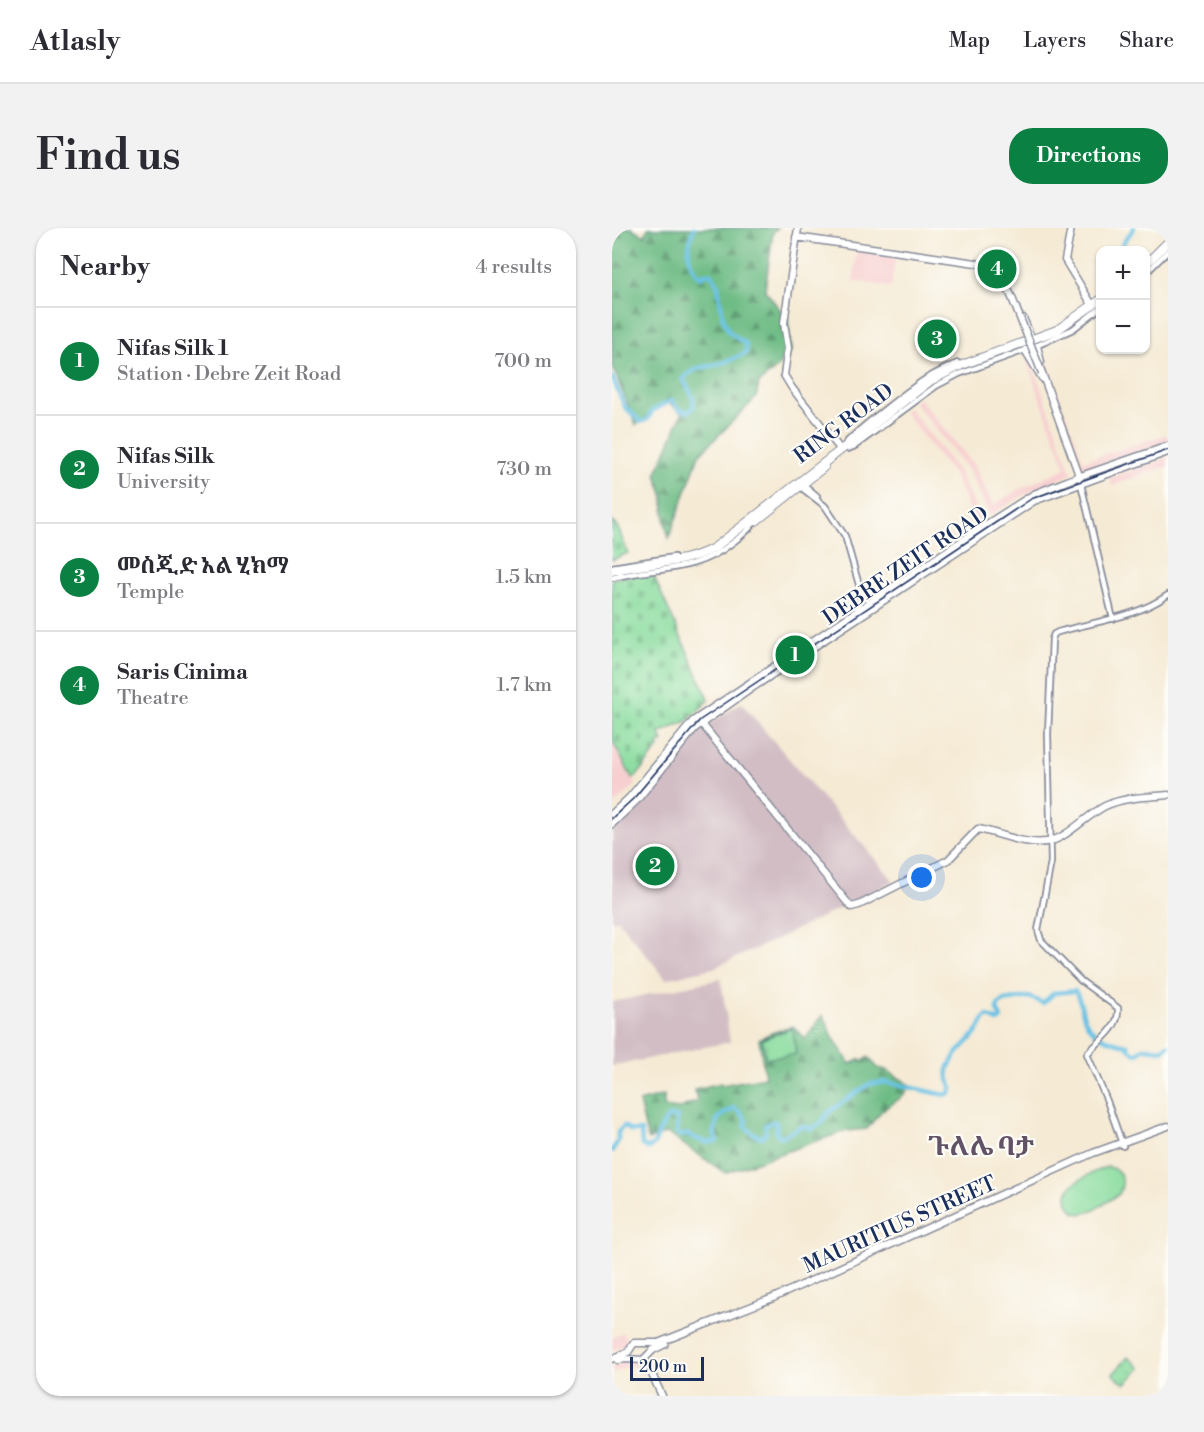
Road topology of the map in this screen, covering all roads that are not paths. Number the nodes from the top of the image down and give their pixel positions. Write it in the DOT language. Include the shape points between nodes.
graph roads {
  1 [pos="798,228"];
  2 [pos="1071,228"];
  3 [pos="796,237"];
  4 [pos="1168,237"];
  5 [pos="1168,242"];
  6 [pos="1168,247"];
  7 [pos="1168,252"];
  8 [pos="1150,261"];
  9 [pos="1150,262"];
  10 [pos="1150,263"];
  11 [pos="1150,263"];
  12 [pos="1096,302"];
  13 [pos="1091,303"];
  14 [pos="1015,305"];
  15 [pos="1096,305"];
  16 [pos="1096,307"];
  17 [pos="1031,337"];
  18 [pos="1037,346"];
  19 [pos="1025,350"];
  20 [pos="1045,380"];
  21 [pos="1168,446"];
  22 [pos="844,447"];
  23 [pos="1168,452"];
  24 [pos="1076,477"];
  25 [pos="1078,485"];
  26 [pos="803,486"];
  27 [pos="751,522"];
  28 [pos="856,569"];
  29 [pos="612,573"];
  30 [pos="1168,595"];
  31 [pos="878,597"];
  32 [pos="857,611"];
  33 [pos="1113,619"];
  34 [pos="701,723"];
  35 [pos="1168,795"];
  36 [pos="612,814"];
  37 [pos="612,824"];
  38 [pos="1051,842"];
  39 [pos="1168,1128"];
  40 [pos="1122,1145"];
  41 [pos="645,1344"];
  42 [pos="630,1347"];
  43 [pos="642,1358"];
  44 [pos="612,1361"];
  45 [pos="660,1396"];
  1 -- 3 [label="main road"];
  2 -- 13 [label="main road" via="1065,260"];
  3 -- 14 [label="main road" via="976,263 1001,278"];
  3 -- 22 [label="main road" via="784,323 788,348 784,375"];
  4 -- 8 [label="street"];
  5 -- 9 [label="highway"];
  6 -- 10 [label="highway"];
  7 -- 11 [label="street"];
  12 -- 13 [label="street"];
  13 -- 17 [label="street" via="1065,322"];
  14 -- 17 [label="main road"];
  14 -- 20 [label="main road, bridge"];
  15 -- 22 [label="highway, RING ROAD" via="1046,335 937,376"];
  16 -- 18 [label="street, RING ROAD" via="1073,329"];
  17 -- 22 [label="street" via="928,378 861,428"];
  18 -- 19 [label="street, RING ROAD"];
  18 -- 20 [label="main road"];
  19 -- 20 [label="main road"];
  19 -- 22 [label="street, RING ROAD" via="936,386 855,446"];
  20 -- 24 [label="main road"];
  21 -- 24 [label="main road, DEBRE ZEIT ROAD"];
  22 -- 26 [label="highway, RING ROAD"];
  23 -- 25 [label="main road, DEBRE ZEIT ROAD"];
  24 -- 25 [label="main road"];
  24 -- 31 [label="main road, DEBRE ZEIT ROAD" via="1022,501"];
  25 -- 33 [label="street"];
  25 -- 34 [label="main road, DEBRE ZEIT ROAD" via="1031,503"];
  26 -- 27 [label="highway, RING ROAD"];
  26 -- 27 [label="highway, RING ROAD"];
  26 -- 28 [label="street" via="826,504 846,531"];
  27 -- 29 [label="highway, RING ROAD" via="717,550 694,561"];
  28 -- 31 [label="street" via="863,588"];
  28 -- 32 [label="street" via="861,592"];
  30 -- 33 [label="street"];
  31 -- 32 [label="main road, DEBRE ZEIT ROAD"];
  32 -- 36 [label="main road, DEBRE ZEIT ROAD" via="693,721"];
  33 -- 38 [label="street" via="1062,631 1053,638 1048,696"];
  34 -- 37 [label="main road, DEBRE ZEIT ROAD"];
  34 -- 38 [label="main road" via="851,907 948,860 978,829"];
  35 -- 38 [label="main road" via="1125,799 1107,805"];
  38 -- 40 [label="street" via="1039,937 1091,990 1116,1005 1117,1017 1102,1041 1087,1054"];
  39 -- 40 [label="main road, MAURITIUS STREET"];
  40 -- 41 [label="main road, MAURITIUS STREET" via="1093,1153 1004,1192 773,1298 659,1343"];
  40 -- 43 [label="main road, MAURITIUS STREET" via="775,1300 660,1346"];
  41 -- 42 [label="main road" via="637,1342"];
  41 -- 43 [label="main road" via="648,1349"];
  42 -- 43 [label="main road" via="630,1354"];
  42 -- 44 [label="main road"];
  43 -- 44 [label="main road"];
  43 -- 45 [label="main road"];
}
